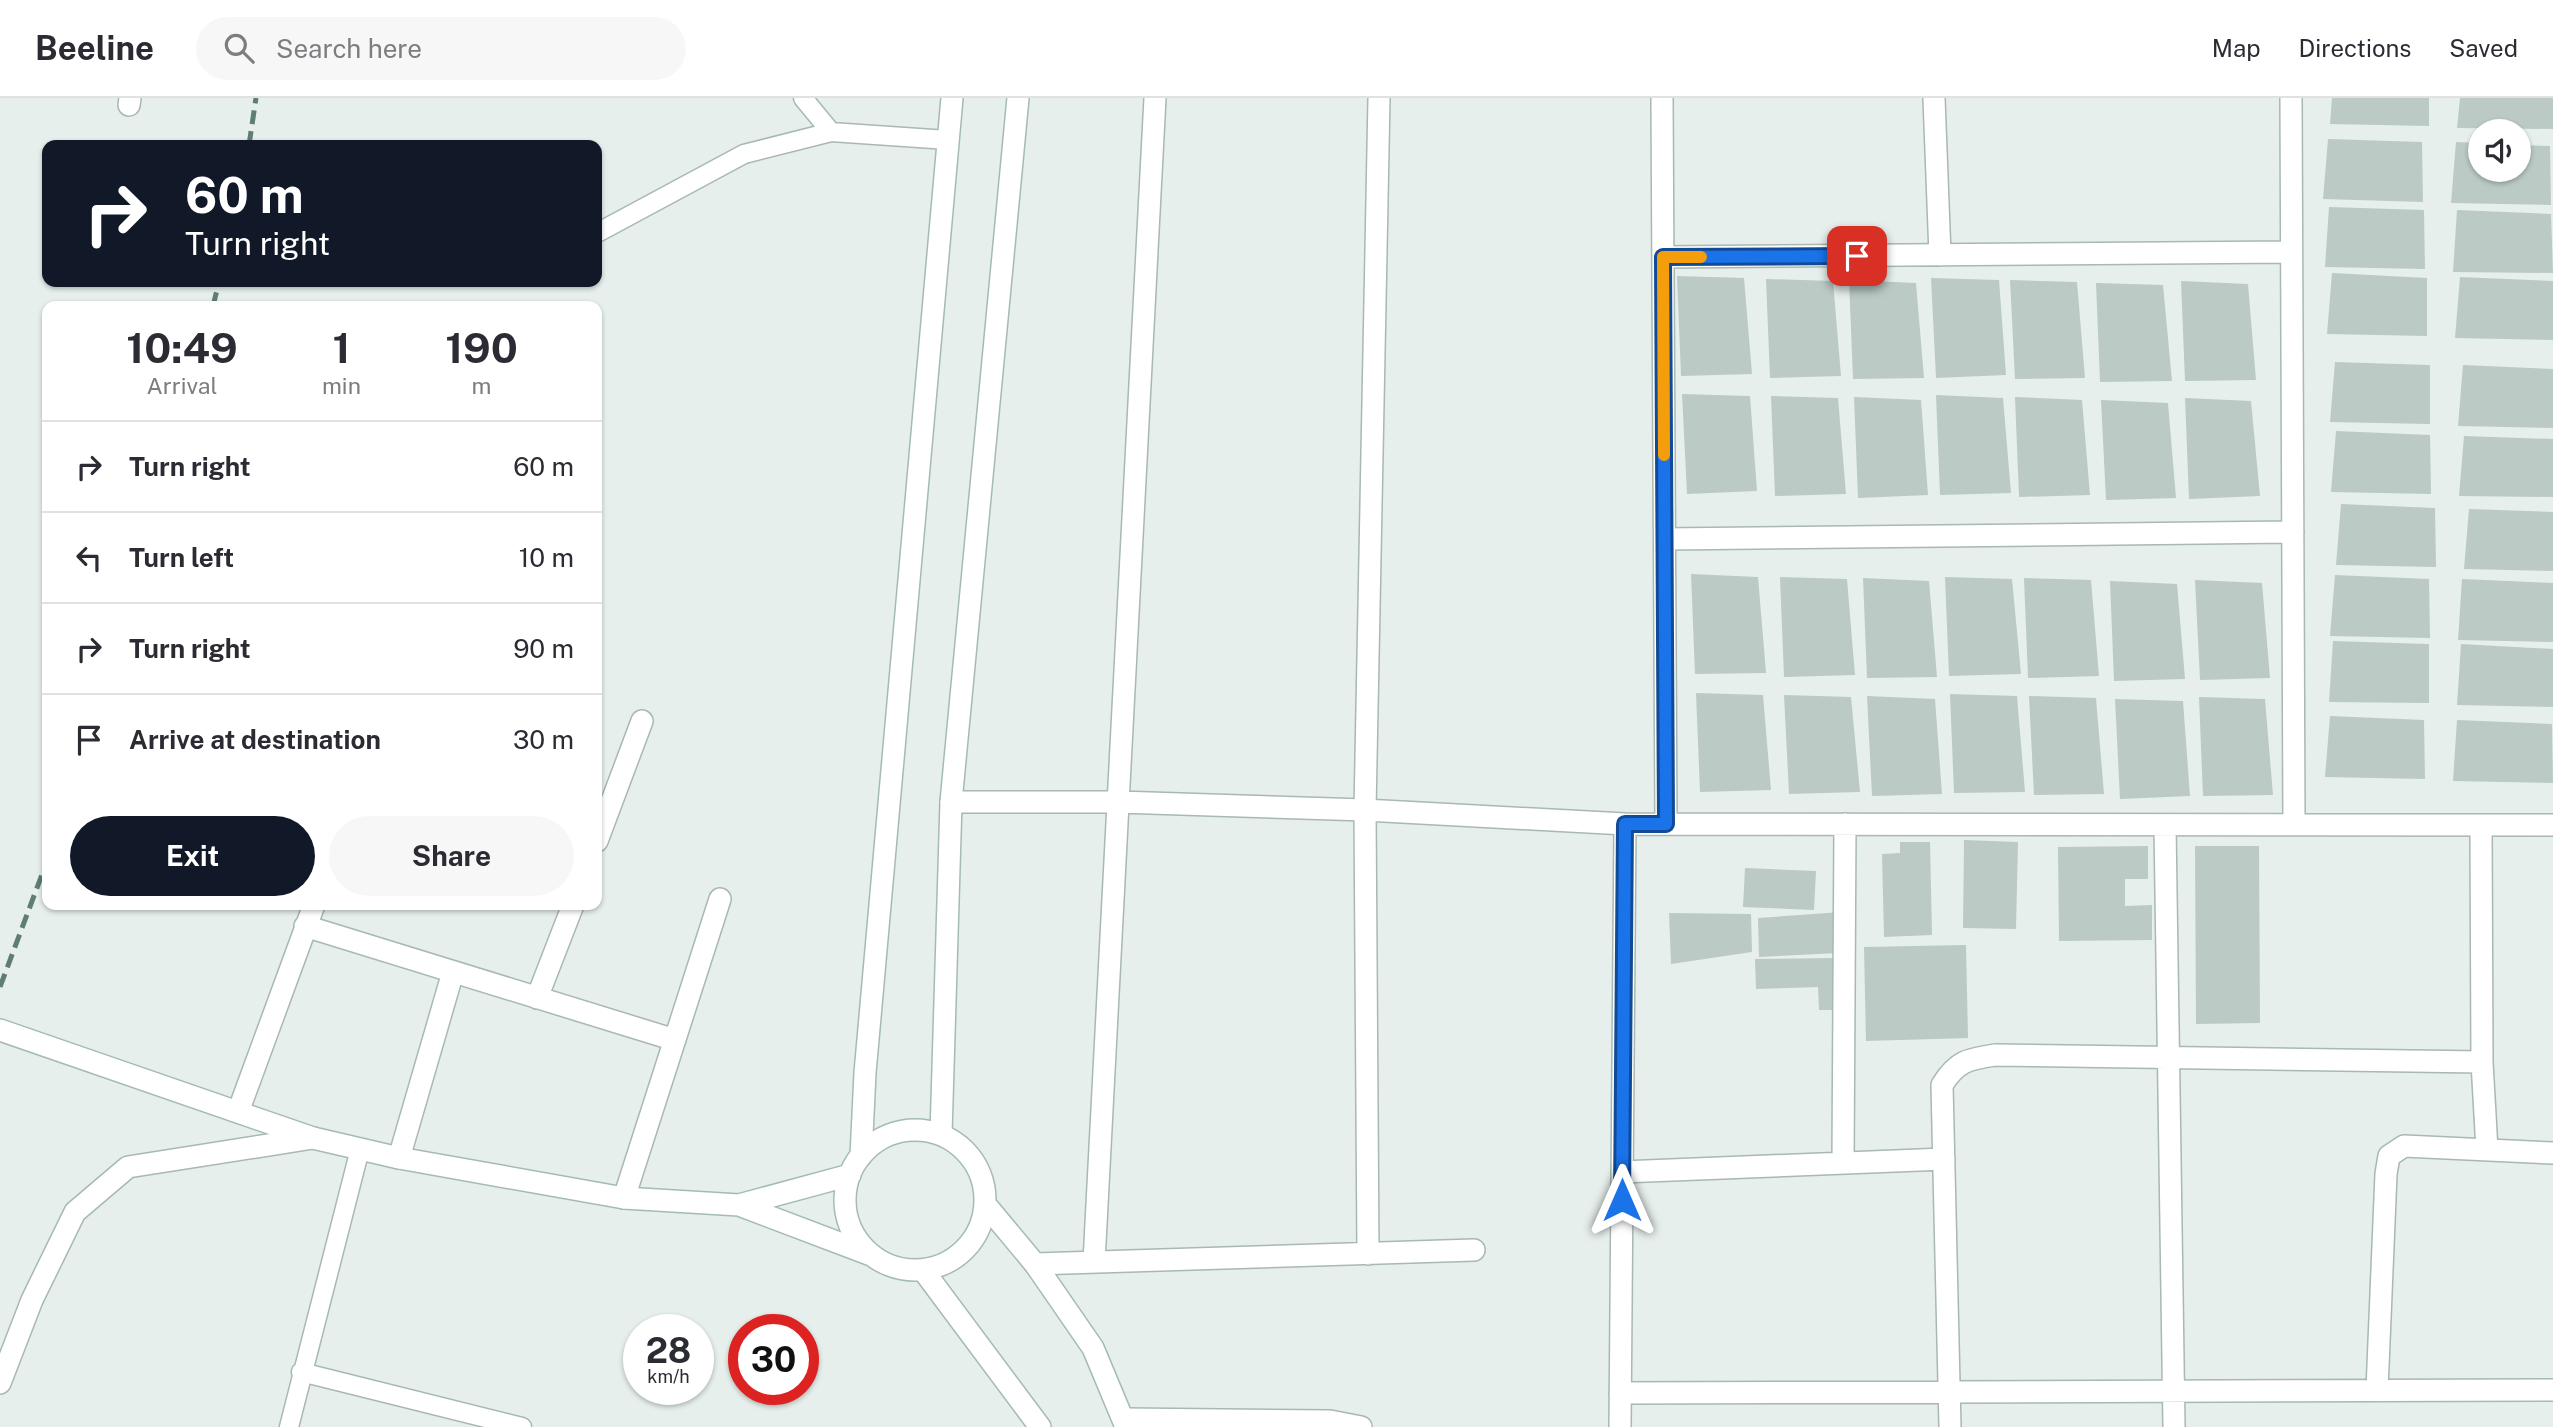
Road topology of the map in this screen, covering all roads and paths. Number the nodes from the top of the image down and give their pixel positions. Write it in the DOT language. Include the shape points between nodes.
graph roads {
  1 [pos="803,98"];
  2 [pos="952,98"];
  3 [pos="1018,98"];
  4 [pos="1155,98"];
  5 [pos="1379,98"];
  6 [pos="1662,98"];
  7 [pos="1934,98"];
  8 [pos="2291,98"];
  9 [pos="831,132"];
  10 [pos="948,140"];
  11 [pos="602,230"];
  12 [pos="2291,252"];
  13 [pos="1940,255"];
  14 [pos="1663,257"];
  15 [pos="2293,532"];
  16 [pos="1665,539"];
  17 [pos="642,721"];
  18 [pos="951,802"];
  19 [pos="1118,802"];
  20 [pos="1365,810"];
  21 [pos="1625,824"];
  22 [pos="1666,824"];
  23 [pos="1845,824"];
  24 [pos="2165,825"];
  25 [pos="2294,825"];
  26 [pos="2481,825"];
  27 [pos="2553,825"];
  28 [pos="602,828"];
  29 [pos="720,899"];
  30 [pos="312,910"];
  31 [pos="571,910"];
  32 [pos="305,926"];
  33 [pos="453,972"];
  34 [pos="537,998"];
  35 [pos="0,1030"];
  36 [pos="676,1040"];
  37 [pos="2170,1058"];
  38 [pos="2482,1062"];
  39 [pos="238,1112"];
  40 [pos="941,1134"];
  41 [pos="313,1139"];
  42 [pos="360,1149"];
  43 [pos="2487,1150"];
  44 [pos="2553,1153"];
  45 [pos="861,1156"];
  46 [pos="399,1158"];
  47 [pos="1944,1159"];
  48 [pos="1843,1163"];
  49 [pos="1622,1172"];
  50 [pos="850,1175"];
  51 [pos="624,1198"];
  52 [pos="985,1204"];
  53 [pos="739,1205"];
  54 [pos="1474,1250"];
  55 [pos="1368,1254"];
  56 [pos="871,1255"];
  57 [pos="1094,1262"];
  58 [pos="1035,1264"];
  59 [pos="923,1270"];
  60 [pos="302,1372"];
  61 [pos="0,1382"];
  62 [pos="2377,1390"];
  63 [pos="2553,1390"];
  64 [pos="2174,1391"];
  65 [pos="1949,1392"];
  66 [pos="1620,1393"];
  67 [pos="1126,1423"];
  68 [pos="289,1427"];
  69 [pos="522,1427"];
  70 [pos="1040,1427"];
  71 [pos="1361,1427"];
  72 [pos="1620,1427"];
  73 [pos="1950,1427"];
  74 [pos="2174,1427"];
  1 -- 9 [label="lane"];
  2 -- 10 [label="street"];
  3 -- 18 [label="street"];
  4 -- 19 [label="street"];
  5 -- 20 [label="street"];
  6 -- 14 [label="street"];
  7 -- 13 [label="street"];
  8 -- 12 [label="street"];
  9 -- 10 [label="lane"];
  9 -- 11 [label="lane" via="744,154"];
  10 -- 45 [label="street"];
  12 -- 13 [label="street"];
  12 -- 15 [label="street"];
  13 -- 14 [label="street"];
  14 -- 16 [label="street"];
  15 -- 16 [label="street"];
  15 -- 25 [label="street"];
  16 -- 22 [label="street"];
  17 -- 28 [label="street"];
  18 -- 19 [label="street"];
  18 -- 40 [label="street"];
  19 -- 20 [label="street"];
  19 -- 57 [label="street"];
  20 -- 21 [label="street"];
  20 -- 55 [label="street"];
  21 -- 22 [label="street"];
  21 -- 49 [label="street"];
  22 -- 23 [label="street"];
  23 -- 24 [label="street"];
  23 -- 48 [label="street"];
  24 -- 25 [label="street"];
  24 -- 37 [label="street"];
  25 -- 26 [label="street"];
  26 -- 27 [label="street"];
  26 -- 38 [label="street"];
  29 -- 36 [label="street"];
  30 -- 32 [label="street"];
  31 -- 34 [label="street"];
  32 -- 33 [label="street"];
  32 -- 39 [label="street"];
  33 -- 34 [label="street"];
  33 -- 46 [label="street"];
  34 -- 36 [label="street"];
  35 -- 39 [label="street"];
  36 -- 51 [label="street"];
  37 -- 38 [label="street"];
  37 -- 47 [label="street" via="1994,1055 1968,1059 1951,1070 1942,1085"];
  37 -- 64 [label="street"];
  38 -- 43 [label="street"];
  39 -- 41 [label="street"];
  40 -- 45 [label="street" via="898,1132 877,1141"];
  40 -- 52 [label="street" via="975,1162 984,1182"];
  41 -- 42 [label="street"];
  41 -- 61 [label="street" via="128,1167 75,1212 32,1300"];
  42 -- 46 [label="street"];
  42 -- 60 [label="lane"];
  43 -- 44 [label="street"];
  43 -- 62 [label="street" via="2404,1146 2389,1156"];
  45 -- 50 [label="street"];
  46 -- 51 [label="street"];
  47 -- 48 [label="street"];
  47 -- 65 [label="street"];
  48 -- 49 [label="street"];
  49 -- 66 [label="street"];
  50 -- 53 [label="street"];
  50 -- 56 [label="street" via="845,1196 847,1219"];
  51 -- 53 [label="street"];
  52 -- 58 [label="street"];
  52 -- 59 [label="street" via="981,1227 970,1245 953,1260"];
  53 -- 56 [label="street"];
  54 -- 55 [label="street"];
  55 -- 57 [label="street"];
  56 -- 59 [label="street" via="889,1266"];
  57 -- 58 [label="street"];
  58 -- 67 [label="street" via="1093,1348"];
  59 -- 70 [label="street"];
  60 -- 68 [label="lane"];
  60 -- 69 [label="lane"];
  62 -- 63 [label="street"];
  62 -- 64 [label="street"];
  64 -- 65 [label="street"];
  64 -- 74 [label="street"];
  65 -- 66 [label="street"];
  65 -- 73 [label="street"];
  66 -- 72 [label="street"];
  67 -- 71 [label="street" via="1330,1420"];
}
